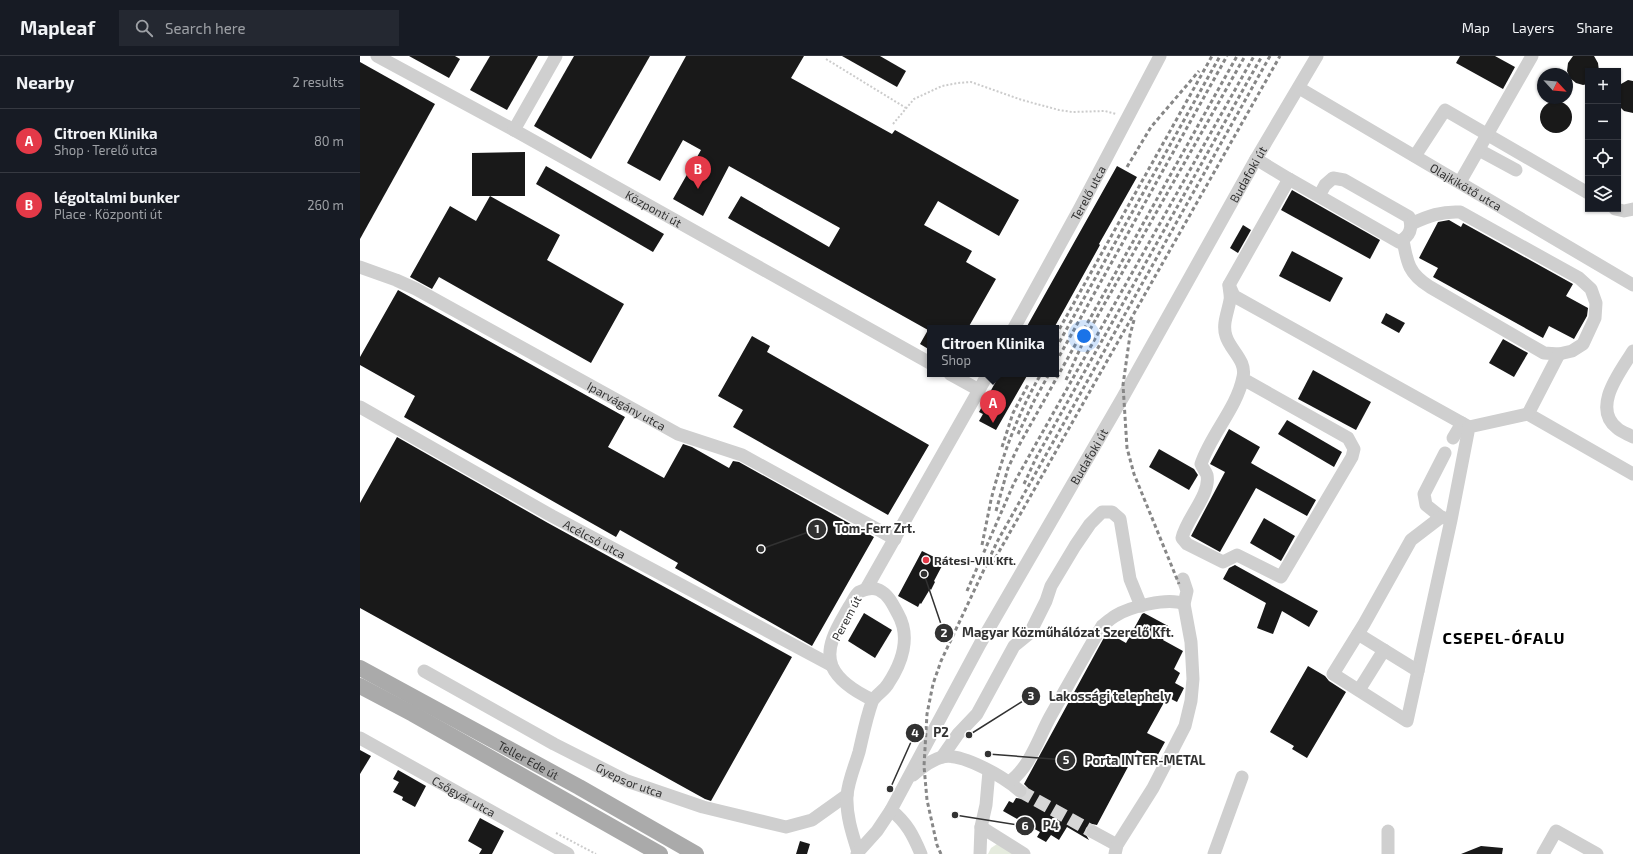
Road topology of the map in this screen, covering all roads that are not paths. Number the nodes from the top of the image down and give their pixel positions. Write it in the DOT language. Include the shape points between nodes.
graph roads {
  1 [pos="377,56"];
  2 [pos="556,56"];
  3 [pos="1160,56"];
  4 [pos="1317,56"];
  5 [pos="1532,56"];
  6 [pos="1299,88"];
  7 [pos="514,130"];
  8 [pos="1488,134"];
  9 [pos="1479,150"];
  10 [pos="1415,156"];
  11 [pos="1256,159"];
  12 [pos="1516,170"];
  13 [pos="1289,179"];
  14 [pos="1460,182"];
  15 [pos="1585,191"];
  16 [pos="1319,196"];
  17 [pos="1621,210"];
  18 [pos="1633,210"];
  19 [pos="1412,224"];
  20 [pos="1403,240"];
  21 [pos="360,267"];
  22 [pos="1228,285"];
  23 [pos="1633,285"];
  24 [pos="1016,325"];
  25 [pos="1633,350"];
  26 [pos="1559,354"];
  27 [pos="927,361"];
  28 [pos="955,377"];
  29 [pos="986,377"];
  30 [pos="1243,379"];
  31 [pos="979,390"];
  32 [pos="360,407"];
  33 [pos="1528,414"];
  34 [pos="1465,425"];
  35 [pos="1633,437"];
  36 [pos="1453,438"];
  37 [pos="1444,453"];
  38 [pos="1633,474"];
  39 [pos="1446,519"];
  40 [pos="896,539"];
  41 [pos="1183,579"];
  42 [pos="866,589"];
  43 [pos="1184,604"];
  44 [pos="1141,606"];
  45 [pos="1358,634"];
  46 [pos="1384,650"];
  47 [pos="831,665"];
  48 [pos="360,668"];
  49 [pos="424,671"];
  50 [pos="1418,671"];
  51 [pos="360,686"];
  52 [pos="1359,690"];
  53 [pos="873,700"];
  54 [pos="360,738"];
  55 [pos="946,757"];
  56 [pos="988,777"];
  57 [pos="1242,777"];
  58 [pos="908,778"];
  59 [pos="1010,782"];
  60 [pos="1020,791"];
  61 [pos="847,795"];
  62 [pos="891,810"];
  63 [pos="981,827"];
  64 [pos="909,828"];
  65 [pos="1388,830"];
  66 [pos="1093,832"];
  67 [pos="1116,850"];
  68 [pos="857,853"];
  69 [pos="568,854"];
  70 [pos="660,854"];
  71 [pos="696,854"];
  72 [pos="910,854"];
  73 [pos="921,854"];
  74 [pos="980,854"];
  75 [pos="1024,854"];
  76 [pos="1214,854"];
  77 [pos="1388,854"];
  78 [pos="1543,854"];
  79 [pos="1597,854"];
  1 -- 7 [label="street, Központi út"];
  2 -- 7 [label="street"];
  3 -- 24 [label="street, Terelő utca" via="1129,118"];
  4 -- 6 [label="street, Budafoki út"];
  5 -- 8 [label="street"];
  6 -- 10 [label="street, Olajkikötő utca"];
  6 -- 11 [label="street, Budafoki út"];
  7 -- 27 [label="street, Központi út"];
  8 -- 9 [label="street"];
  8 -- 10 [label="street" via="1445,110"];
  8 -- 15 [label="street"];
  9 -- 12 [label="street"];
  9 -- 14 [label="street"];
  10 -- 14 [label="street, Olajkikötő utca"];
  11 -- 13 [label="street"];
  11 -- 58 [label="street, Budafoki út" via="980,644"];
  13 -- 16 [label="street"];
  13 -- 22 [label="street"];
  14 -- 23 [label="street, Olajkikötő utca"];
  16 -- 19 [label="street" via="1325,185 1333,178 1344,180 1409,217"];
  16 -- 20 [label="street" via="1400,242"];
  17 -- 18 [label="street"];
  19 -- 20 [label="street"];
  19 -- 26 [label="street" via="1434,214 1460,212 1580,278 1591,289 1596,303 1595,318 1583,344"];
  20 -- 26 [label="street" via="1406,258 1418,280 1544,353"];
  21 -- 40 [label="street, Iparvágány utca" via="416,289 678,434 742,454"];
  22 -- 30 [label="street" via="1230,299 1224,321 1225,334 1228,344 1242,364"];
  22 -- 34 [label="street" via="1234,296"];
  25 -- 35 [label="street" via="1610,389 1606,402 1608,416 1616,428"];
  26 -- 33 [label="street"];
  28 -- 31 [label="street"];
  29 -- 31 [label="street"];
  30 -- 30 [label="street" via="1233,403 1205,452 1201,464 1207,476 1205,491 1182,538 1187,544 1223,562 1237,555 1281,577 1352,457 1354,449 1348,438"];
  31 -- 40 [label="street"];
  32 -- 47 [label="street, Acélcső utca" via="552,516"];
  33 -- 34 [label="street"];
  33 -- 38 [label="street"];
  34 -- 36 [label="street"];
  34 -- 39 [label="street"];
  37 -- 39 [label="street" via="1424,494 1426,504"];
  39 -- 45 [label="street" via="1411,540"];
  39 -- 50 [label="street"];
  40 -- 42 [label="street"];
  41 -- 43 [label="street" via="1187,591"];
  42 -- 47 [label="street, Perem út" via="858,593 834,635 830,651"];
  42 -- 53 [label="street, Perem út" via="880,590 888,597 901,620 905,635 898,667 887,686"];
  43 -- 44 [label="street" via="1166,601"];
  43 -- 67 [label="street" via="1191,642 1193,679 1185,726 1153,788"];
  44 -- 55 [label="street" via="1130,579 1120,519 1112,512 1102,512 1075,546 1051,586 1030,633 1014,646 977,714 958,734"];
  44 -- 59 [label="street" via="1115,616 1102,626 1025,766"];
  45 -- 46 [label="street"];
  45 -- 52 [label="street" via="1333,674"];
  46 -- 50 [label="street"];
  46 -- 52 [label="street"];
  47 -- 53 [label="street" via="850,686"];
  48 -- 71 [label="main road, Teller Ede út"];
  49 -- 61 [label="street, Gyepsor utca" via="554,744 627,781 703,807 786,827 812,820"];
  50 -- 52 [label="street" via="1407,721"];
  51 -- 70 [label="main road, Teller Ede út"];
  53 -- 61 [label="street, Perem út"];
  54 -- 69 [label="street, Csőgyár utca"];
  55 -- 56 [label="street" via="967,760"];
  55 -- 58 [label="street" via="924,766"];
  56 -- 59 [label="street"];
  56 -- 63 [label="street"];
  57 -- 76 [label="street"];
  58 -- 62 [label="street, Budafoki út"];
  59 -- 60 [label="street"];
  61 -- 68 [label="street, Perem út" via="848,819"];
  62 -- 64 [label="street" via="903,819"];
  62 -- 68 [label="street, Budafoki út" via="877,831"];
  63 -- 74 [label="street"];
  63 -- 75 [label="street"];
  64 -- 72 [label="street"];
  64 -- 73 [label="street"];
  65 -- 77 [label="street"];
  66 -- 67 [label="street"];
  78 -- 79 [label="street" via="1556,831"];
}
